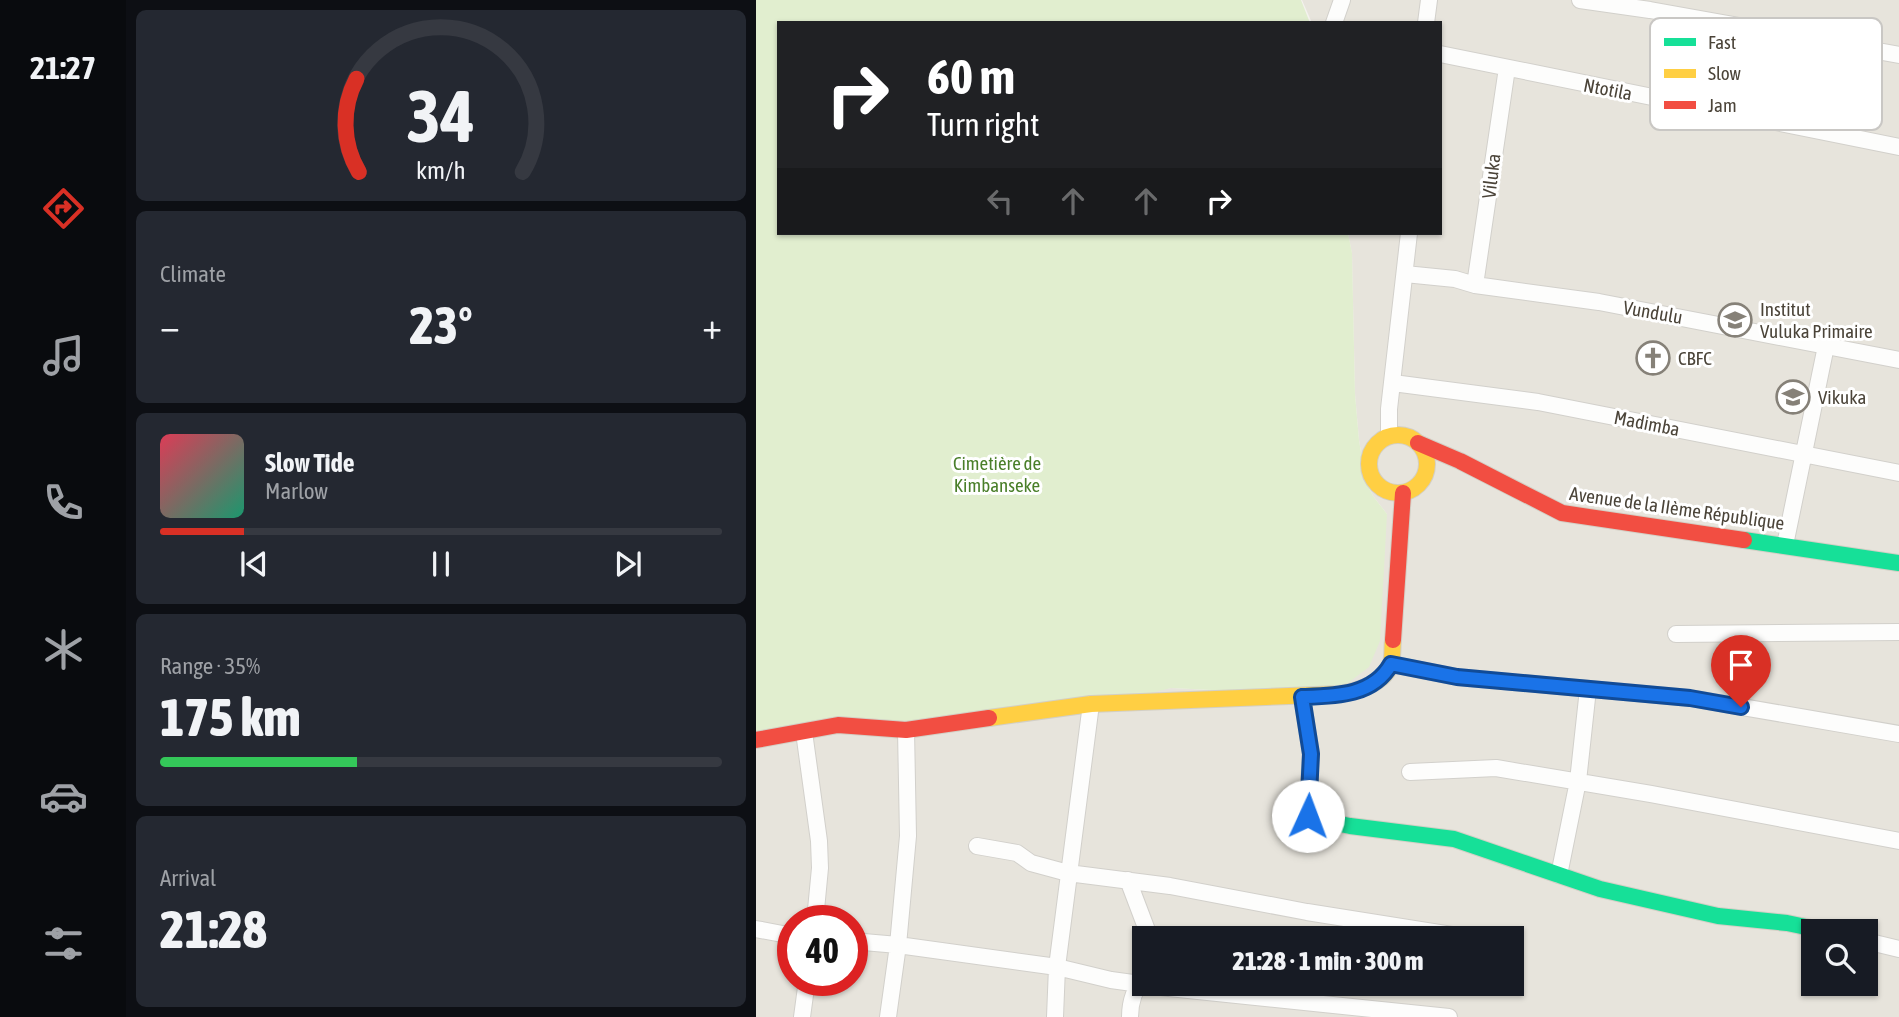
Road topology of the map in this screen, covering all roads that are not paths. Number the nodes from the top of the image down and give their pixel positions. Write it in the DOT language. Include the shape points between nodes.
graph roads {
  1 [pos="1342,0"];
  2 [pos="1429,0"];
  3 [pos="1580,0"];
  4 [pos="1694,18"];
  5 [pos="1335,21"];
  6 [pos="1426,21"];
  7 [pos="1442,54"];
  8 [pos="1507,68"];
  9 [pos="1650,97"];
  10 [pos="1811,130"];
  11 [pos="1899,148"];
  12 [pos="1409,235"];
  13 [pos="1405,274"];
  14 [pos="1475,285"];
  15 [pos="1826,346"];
  16 [pos="1899,360"];
  17 [pos="1393,383"];
  18 [pos="1389,436"];
  19 [pos="1418,443"];
  20 [pos="1804,454"];
  21 [pos="1460,461"];
  22 [pos="1899,473"];
  23 [pos="1425,475"];
  24 [pos="1403,492"];
  25 [pos="1785,545"];
  26 [pos="1899,564"];
  27 [pos="1899,632"];
  28 [pos="1676,634"];
  29 [pos="1391,664"];
  30 [pos="1588,689"];
  31 [pos="1302,697"];
  32 [pos="1091,704"];
  33 [pos="906,730"];
  34 [pos="804,732"];
  35 [pos="1899,734"];
  36 [pos="756,740"];
  37 [pos="1409,772"];
  38 [pos="1578,781"];
  39 [pos="1899,841"];
  40 [pos="977,846"];
  41 [pos="1069,873"];
  42 [pos="1559,875"];
  43 [pos="1128,880"];
  44 [pos="816,905"];
  45 [pos="1145,926"];
  46 [pos="1399,926"];
  47 [pos="1801,926"];
  48 [pos="756,929"];
  49 [pos="777,933"];
  50 [pos="868,942"];
  51 [pos="1878,944"];
  52 [pos="898,945"];
  53 [pos="1899,949"];
  54 [pos="1057,967"];
  55 [pos="1132,979"];
  56 [pos="805,996"];
  57 [pos="1133,996"];
  58 [pos="1270,996"];
  59 [pos="802,1017"];
  60 [pos="888,1017"];
  61 [pos="1055,1017"];
  62 [pos="1130,1017"];
  63 [pos="1449,1017"];
  1 -- 5 [label="street"];
  2 -- 6 [label="street"];
  3 -- 4 [label="street"];
  7 -- 8 [label="street, Ntotila"];
  8 -- 9 [label="street, Ntotila"];
  8 -- 14 [label="street, Viluka"];
  10 -- 11 [label="street, Ntotila"];
  12 -- 13 [label="street"];
  13 -- 14 [label="street, Vundulu"];
  13 -- 17 [label="street"];
  14 -- 15 [label="street, Vundulu" via="1599,302"];
  15 -- 16 [label="street, Vundulu"];
  15 -- 20 [label="street"];
  17 -- 18 [label="street"];
  17 -- 20 [label="street, Madimba" via="1538,402"];
  18 -- 19 [label="street" via="1406,436"];
  18 -- 24 [label="street" via="1370,454 1369,469 1376,483 1388,491"];
  19 -- 21 [label="street, Avenue de la IIème République"];
  19 -- 23 [label="street" via="1425,453"];
  20 -- 22 [label="street, Madimba"];
  20 -- 25 [label="street"];
  21 -- 23 [label="street"];
  21 -- 25 [label="street, Avenue de la IIème République" via="1562,513"];
  23 -- 24 [label="street" via="1416,487"];
  24 -- 29 [label="street"];
  25 -- 26 [label="street, Avenue de la IIème République"];
  27 -- 28 [label="street"];
  29 -- 30 [label="street" via="1457,677"];
  29 -- 31 [label="street" via="1370,686 1350,693"];
  30 -- 35 [label="street" via="1690,698"];
  30 -- 38 [label="street"];
  31 -- 32 [label="street"];
  31 -- 42 [label="street" via="1311,754 1308,816 1454,839"];
  32 -- 33 [label="street"];
  32 -- 41 [label="street"];
  33 -- 34 [label="street" via="838,725"];
  33 -- 52 [label="street" via="908,836"];
  34 -- 36 [label="street"];
  34 -- 44 [label="street" via="819,841"];
  37 -- 38 [label="street" via="1496,768"];
  38 -- 39 [label="street"];
  38 -- 42 [label="street"];
  40 -- 41 [label="street" via="1017,853 1031,863"];
  41 -- 43 [label="street"];
  41 -- 54 [label="street"];
  42 -- 47 [label="street" via="1718,916"];
  43 -- 45 [label="street"];
  43 -- 46 [label="street"];
  48 -- 49 [label="street"];
  50 -- 52 [label="street"];
  51 -- 53 [label="street"];
  52 -- 54 [label="street"];
  52 -- 60 [label="street"];
  54 -- 55 [label="street"];
  54 -- 61 [label="street"];
  56 -- 59 [label="street"];
  57 -- 62 [label="street"];
  58 -- 63 [label="street"];
}
